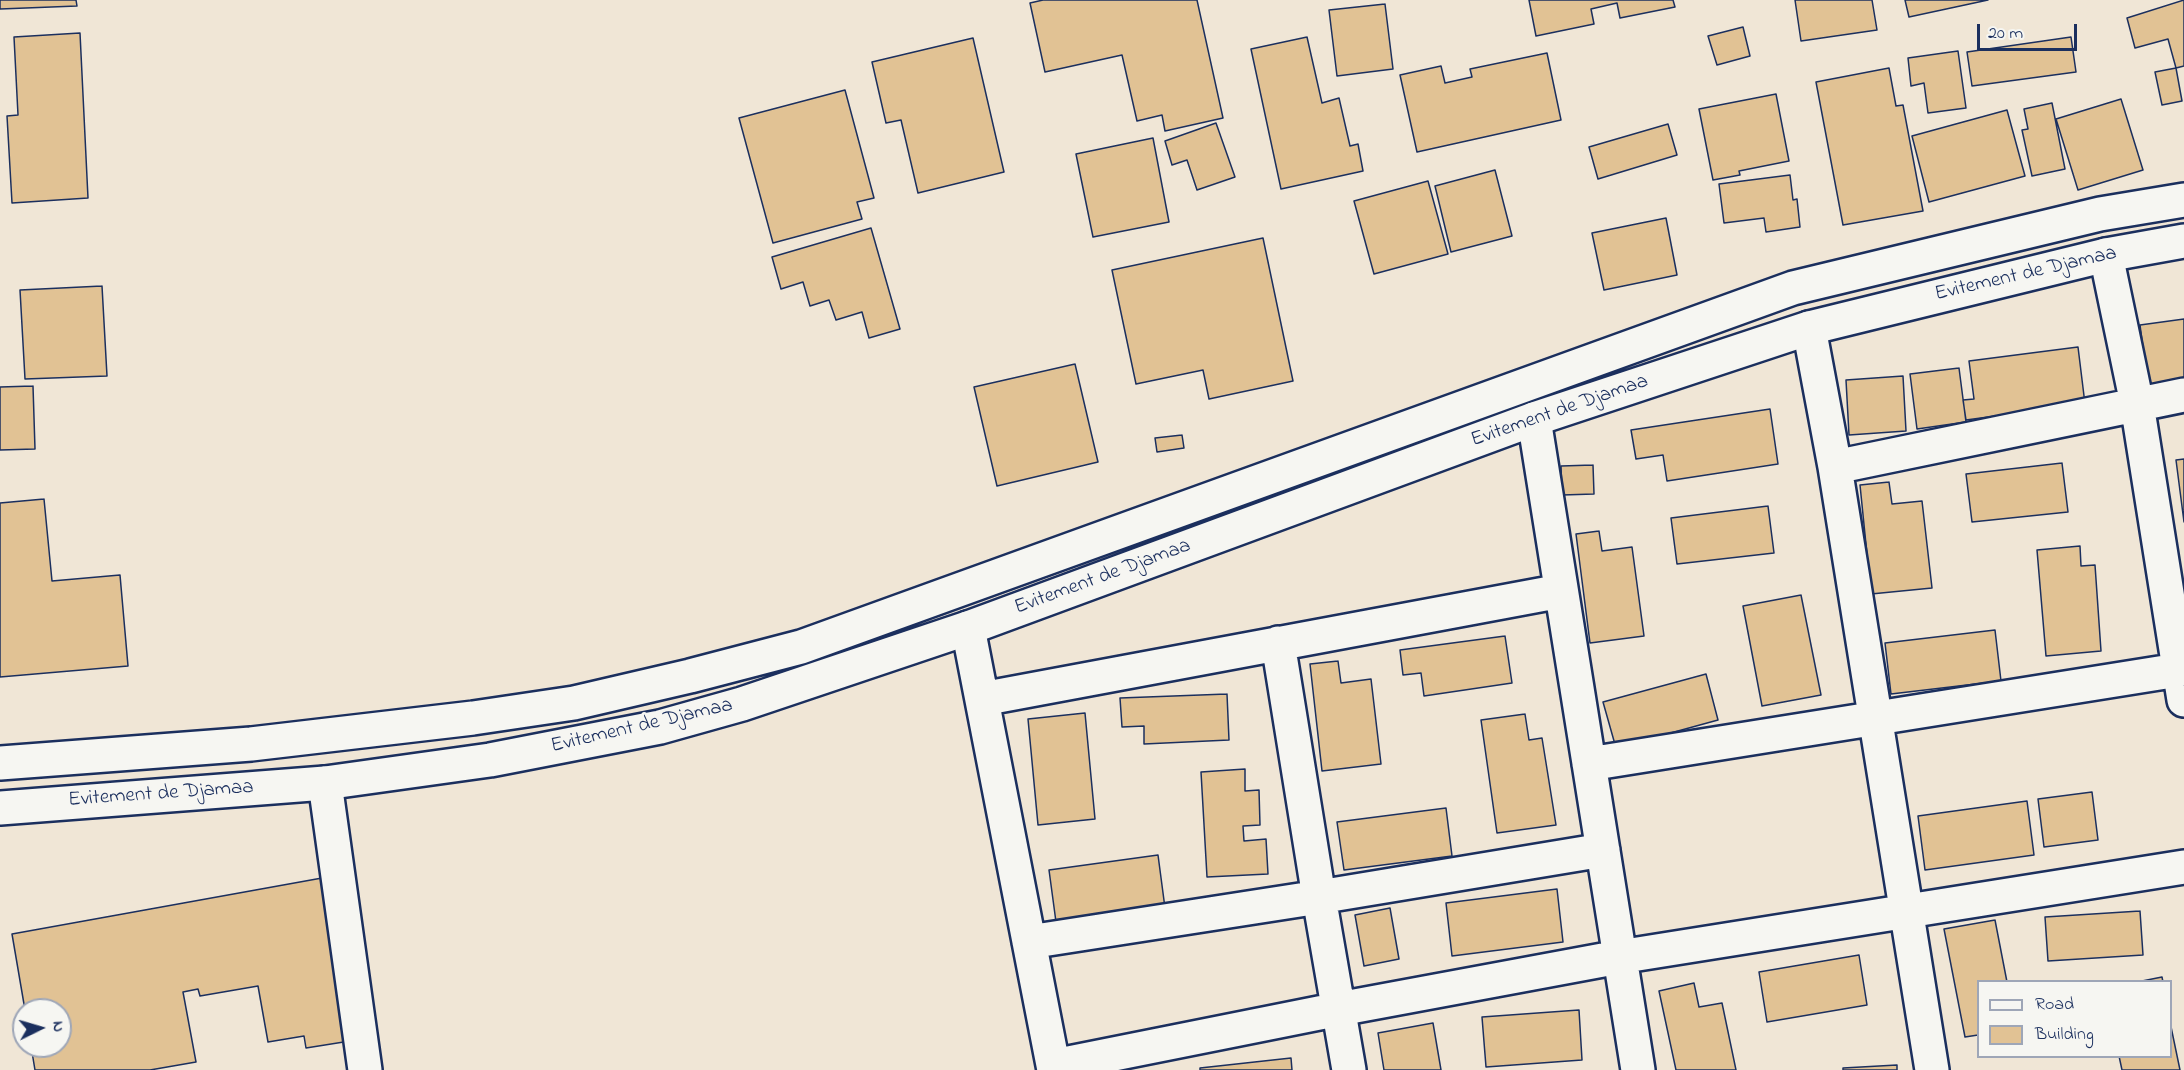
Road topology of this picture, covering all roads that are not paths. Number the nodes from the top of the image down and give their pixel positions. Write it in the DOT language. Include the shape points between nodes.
graph roads {
  1 [pos="2184,200"];
  2 [pos="2184,241"];
  3 [pos="2106,255"];
  4 [pos="1809,328"];
  5 [pos="2184,395"];
  6 [pos="2137,404"];
  7 [pos="1534,419"];
  8 [pos="1835,467"];
  9 [pos="1561,591"];
  10 [pos="968,628"];
  11 [pos="1278,643"];
  12 [pos="2182,680"];
  13 [pos="982,699"];
  14 [pos="1876,718"];
  15 [pos="0,763"];
  16 [pos="1589,765"];
  17 [pos="325,783"];
  18 [pos="0,808"];
  19 [pos="1603,850"];
  20 [pos="2184,867"];
  21 [pos="1319,897"];
  22 [pos="1906,911"];
  23 [pos="1029,942"];
  24 [pos="1619,957"];
  25 [pos="1339,1009"];
  26 [pos="1054,1068"];
  27 [pos="365,1070"];
  28 [pos="1349,1070"];
  29 [pos="1638,1070"];
  30 [pos="1932,1070"];
  1 -- 15 [label="street" via="2100,214 1793,288 801,647 690,676 574,703 473,718 251,744"];
  2 -- 3 [label="street, Evitement de Djamaa"];
  3 -- 4 [label="street, Evitement de Djamaa"];
  3 -- 6 [label="street"];
  4 -- 7 [label="street, Evitement de Djamaa"];
  4 -- 8 [label="street"];
  5 -- 6 [label="street"];
  6 -- 8 [label="street"];
  6 -- 12 [label="street"];
  7 -- 9 [label="street"];
  7 -- 10 [label="street, Evitement de Djamaa"];
  8 -- 14 [label="street"];
  9 -- 11 [label="street"];
  9 -- 16 [label="street"];
  10 -- 13 [label="street"];
  10 -- 17 [label="street, Evitement de Djamaa" via="742,704 660,727 490,760"];
  11 -- 13 [label="street"];
  11 -- 21 [label="street"];
  12 -- 14 [label="street"];
  13 -- 23 [label="street"];
  14 -- 16 [label="street"];
  14 -- 22 [label="street"];
  16 -- 19 [label="street"];
  17 -- 18 [label="street, Evitement de Djamaa"];
  17 -- 27 [label="street"];
  19 -- 21 [label="street"];
  19 -- 24 [label="street"];
  20 -- 22 [label="street"];
  21 -- 23 [label="street"];
  21 -- 25 [label="street"];
  22 -- 24 [label="street"];
  22 -- 30 [label="street"];
  23 -- 26 [label="street"];
  24 -- 25 [label="street"];
  24 -- 29 [label="street"];
  25 -- 26 [label="street"];
  25 -- 28 [label="street"];
}
